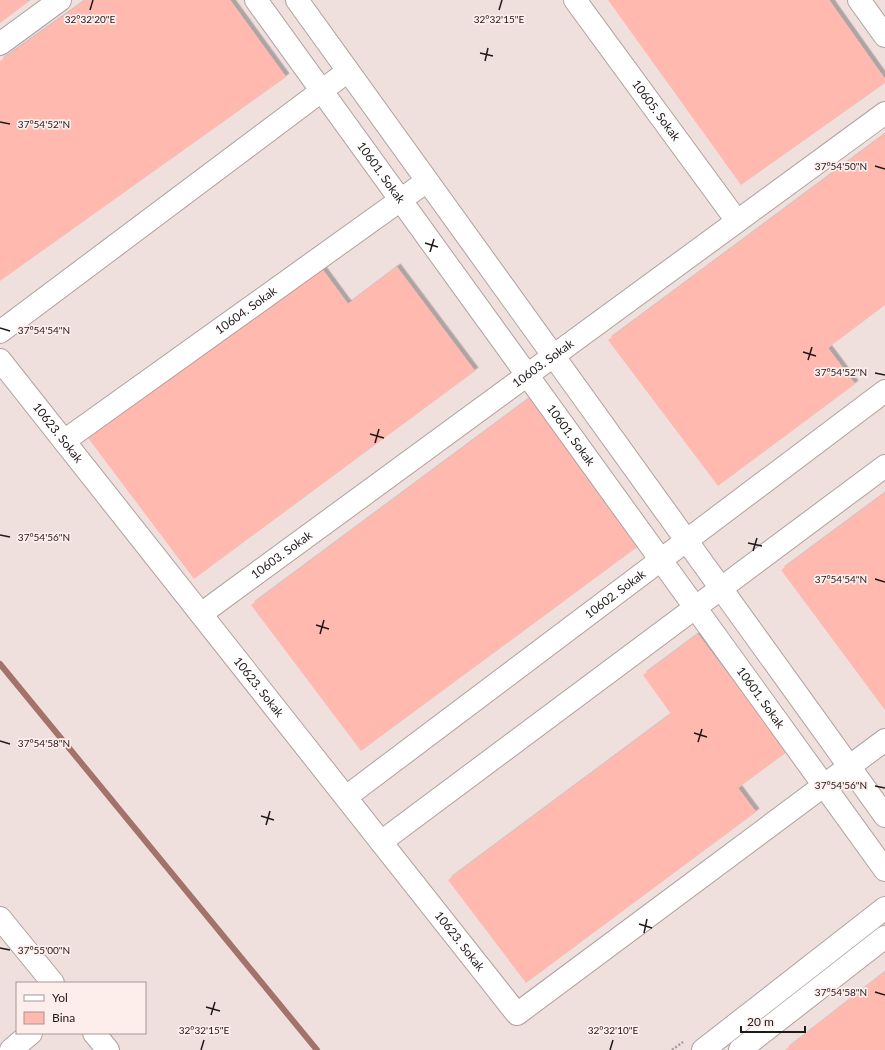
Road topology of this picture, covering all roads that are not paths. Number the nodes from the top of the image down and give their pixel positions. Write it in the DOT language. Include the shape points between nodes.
graph roads {
  1 [pos="60,0"];
  2 [pos="256,0"];
  3 [pos="297,0"];
  4 [pos="575,0"];
  5 [pos="859,0"];
  6 [pos="885,36"];
  7 [pos="0,44"];
  8 [pos="348,71"];
  9 [pos="321,91"];
  10 [pos="885,112"];
  11 [pos="428,181"];
  12 [pos="400,200"];
  13 [pos="737,221"];
  14 [pos="0,332"];
  15 [pos="553,356"];
  16 [pos="0,360"];
  17 [pos="527,375"];
  18 [pos="885,391"];
  19 [pos="64,441"];
  20 [pos="885,466"];
  21 [pos="687,540"];
  22 [pos="661,560"];
  23 [pos="721,588"];
  24 [pos="695,608"];
  25 [pos="201,614"];
  26 [pos="885,740"];
  27 [pos="849,766"];
  28 [pos="824,785"];
  29 [pos="346,797"];
  30 [pos="885,816"];
  31 [pos="381,842"];
  32 [pos="885,870"];
  33 [pos="885,908"];
  34 [pos="0,918"];
  35 [pos="885,937"];
  36 [pos="52,982"];
  37 [pos="30,1034"];
  38 [pos="95,1034"];
  39 [pos="11,1050"];
  40 [pos="108,1050"];
  41 [pos="703,1050"];
  42 [pos="740,1050"];
  1 -- 7 [label="street"];
  2 -- 9 [label="street, 10601. Sokak"];
  3 -- 8 [label="street"];
  4 -- 13 [label="street, 10605. Sokak"];
  5 -- 6 [label="street"];
  8 -- 9 [label="street"];
  8 -- 11 [label="street"];
  9 -- 12 [label="street, 10601. Sokak"];
  9 -- 14 [label="street"];
  10 -- 13 [label="street, 10603. Sokak"];
  11 -- 12 [label="street, 10604. Sokak"];
  11 -- 15 [label="street"];
  12 -- 17 [label="street, 10601. Sokak"];
  12 -- 19 [label="street, 10604. Sokak"];
  13 -- 15 [label="street, 10603. Sokak"];
  15 -- 17 [label="street, 10603. Sokak"];
  15 -- 21 [label="street"];
  16 -- 19 [label="street, 10623. Sokak"];
  17 -- 22 [label="street, 10601. Sokak"];
  17 -- 25 [label="street, 10603. Sokak"];
  18 -- 21 [label="street, 10602. Sokak"];
  19 -- 25 [label="street, 10623. Sokak"];
  20 -- 23 [label="street"];
  21 -- 22 [label="street, 10602. Sokak"];
  21 -- 23 [label="street"];
  22 -- 24 [label="street, 10601. Sokak"];
  22 -- 29 [label="street, 10602. Sokak"];
  23 -- 24 [label="street"];
  23 -- 27 [label="street"];
  24 -- 28 [label="street, 10601. Sokak"];
  24 -- 31 [label="street"];
  25 -- 29 [label="street, 10623. Sokak"];
  26 -- 27 [label="street"];
  27 -- 28 [label="street"];
  27 -- 30 [label="street"];
  28 -- 31 [label="street, 10623. Sokak" via="517,1014"];
  28 -- 32 [label="street, 10601. Sokak"];
  29 -- 31 [label="street, 10623. Sokak"];
  33 -- 41 [label="street"];
  34 -- 36 [label="street"];
  35 -- 42 [label="street"];
  37 -- 39 [label="street"];
  38 -- 40 [label="street"];
}
